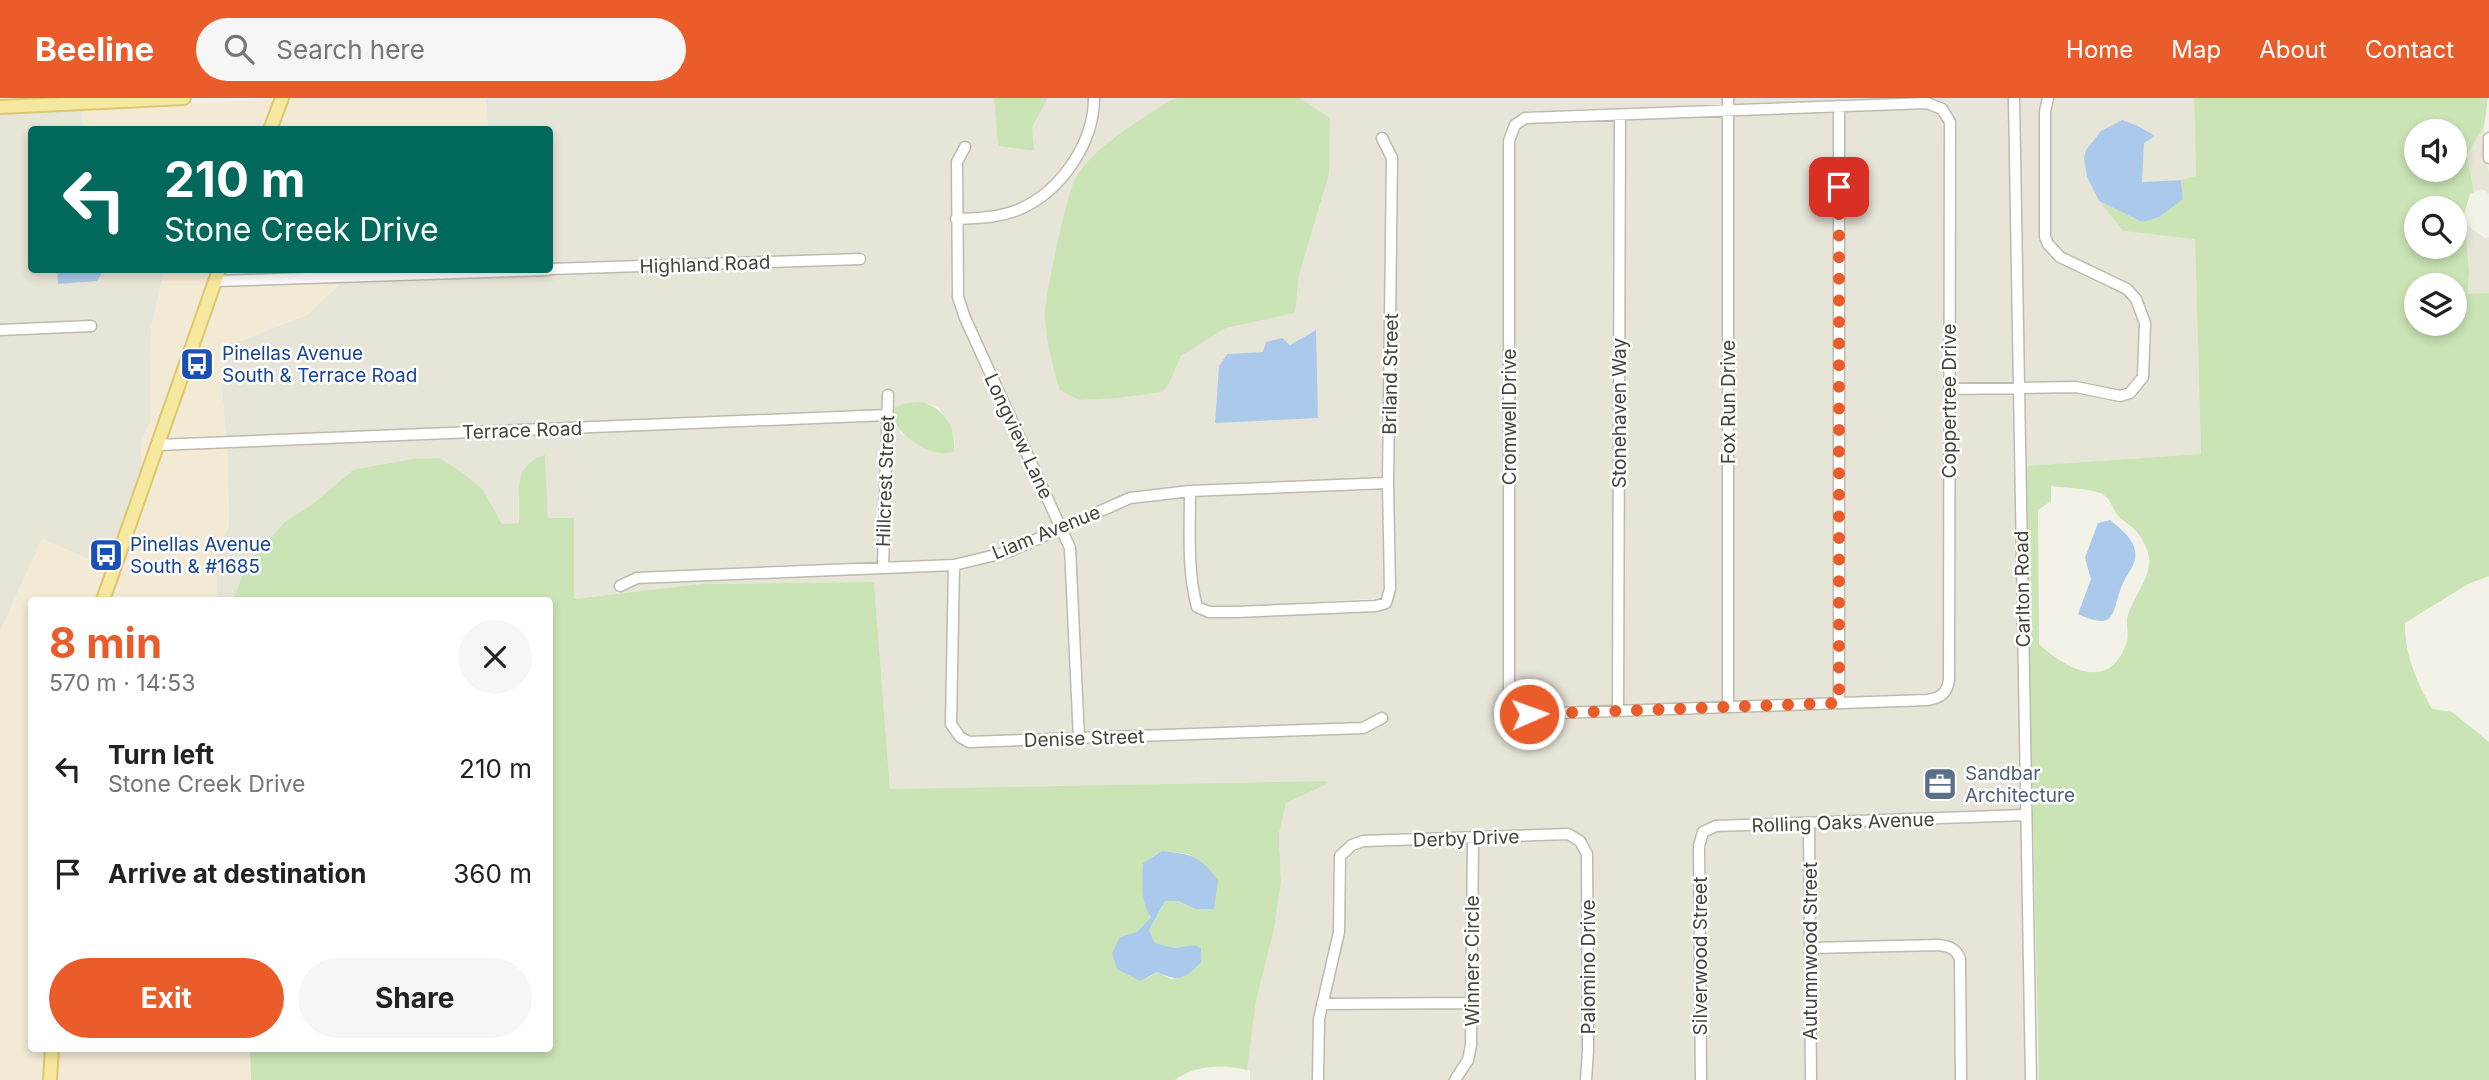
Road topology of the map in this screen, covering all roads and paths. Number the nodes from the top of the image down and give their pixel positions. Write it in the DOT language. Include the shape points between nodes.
graph roads {
  1 [pos="184,98"];
  2 [pos="282,98"];
  3 [pos="1094,98"];
  4 [pos="1728,98"];
  5 [pos="2014,98"];
  6 [pos="2048,98"];
  7 [pos="1839,106"];
  8 [pos="0,107"];
  9 [pos="1728,110"];
  10 [pos="1620,115"];
  11 [pos="272,126"];
  12 [pos="1382,138"];
  13 [pos="2489,138"];
  14 [pos="965,147"];
  15 [pos="2489,158"];
  16 [pos="957,219"];
  17 [pos="860,259"];
  18 [pos="553,270"];
  19 [pos="349,273"];
  20 [pos="217,275"];
  21 [pos="91,326"];
  22 [pos="0,330"];
  23 [pos="2019,388"];
  24 [pos="1949,389"];
  25 [pos="888,396"];
  26 [pos="887,415"];
  27 [pos="157,445"];
  28 [pos="1388,483"];
  29 [pos="1190,491"];
  30 [pos="1061,527"];
  31 [pos="954,565"];
  32 [pos="883,567"];
  33 [pos="620,586"];
  34 [pos="104,597"];
  35 [pos="1839,703"];
  36 [pos="1728,707"];
  37 [pos="1618,710"];
  38 [pos="1382,718"];
  39 [pos="1079,739"];
  40 [pos="2026,815"];
  41 [pos="1809,823"];
  42 [pos="1703,832"];
  43 [pos="1473,838"];
  44 [pos="1587,854"];
  45 [pos="1811,948"];
  46 [pos="1473,1003"];
  47 [pos="1322,1004"];
  48 [pos="52,1052"];
  49 [pos="50,1080"];
  50 [pos="1318,1080"];
  51 [pos="1455,1080"];
  52 [pos="1586,1080"];
  53 [pos="1701,1080"];
  54 [pos="1811,1080"];
  55 [pos="1961,1080"];
  56 [pos="2031,1080"];
  1 -- 8 [label="main road"];
  2 -- 11 [label="main road"];
  3 -- 16 [label="street" via="1086,138 1070,167 1048,190 1000,216"];
  4 -- 9 [label="street, Fox Run Drive"];
  5 -- 23 [label="street, Carlton Road"];
  6 -- 23 [label="street" via="2045,237 2060,257 2132,293 2145,323 2145,370 2135,388 2120,396 2076,387"];
  7 -- 9 [label="street"];
  7 -- 24 [label="street, Coppertree Drive" via="1933,103 1950,122"];
  7 -- 35 [label="street"];
  9 -- 10 [label="street"];
  9 -- 36 [label="street, Fox Run Drive"];
  10 -- 37 [label="street, Stonehaven Way"];
  10 -- 37 [label="street, Cromwell Drive" via="1525,118 1515,125 1509,141 1509,693 1518,708 1529,714"];
  12 -- 28 [label="street, Briland Street" via="1392,158"];
  13 -- 15 [label="street"];
  14 -- 16 [label="street, Longview Lane" via="957,162"];
  16 -- 30 [label="street, Longview Lane" via="956,289 961,308"];
  17 -- 18 [label="street, Highland Road"];
  19 -- 20 [label="street, Highland Road"];
  20 -- 27 [label="main road"];
  21 -- 22 [label="street"];
  23 -- 24 [label="street"];
  23 -- 40 [label="street, Carlton Road"];
  24 -- 35 [label="street, Coppertree Drive" via="1950,680 1943,695 1935,699"];
  25 -- 26 [label="street, Hillcrest Street"];
  26 -- 27 [label="street, Terrace Road"];
  26 -- 32 [label="street, Hillcrest Street"];
  27 -- 34 [label="main road"];
  28 -- 29 [label="street, Liam Avenue"];
  28 -- 29 [label="street, Briland Street" via="1390,589 1386,603 1237,612 1197,607 1190,555"];
  29 -- 30 [label="street, Liam Avenue" via="1130,498"];
  30 -- 31 [label="street, Liam Avenue" via="1008,552"];
  30 -- 39 [label="street, Longview Lane" via="1071,558"];
  31 -- 32 [label="street, Liam Avenue"];
  31 -- 39 [label="street, Denise Street" via="954,729 964,740 974,742"];
  32 -- 33 [label="street, Liam Avenue" via="637,578"];
  35 -- 36 [label="street"];
  36 -- 37 [label="street"];
  38 -- 39 [label="street, Denise Street" via="1363,728"];
  40 -- 41 [label="street, Rolling Oaks Avenue"];
  40 -- 56 [label="street, Carlton Road"];
  41 -- 42 [label="street, Rolling Oaks Avenue" via="1716,826"];
  41 -- 45 [label="street, Autumnwood Street"];
  42 -- 53 [label="street, Silverwood Street" via="1699,846"];
  43 -- 44 [label="street, Derby Drive" via="1568,834 1580,841"];
  43 -- 46 [label="street, Winners Circle"];
  43 -- 47 [label="street, Derby Drive" via="1363,841 1340,856 1339,932"];
  44 -- 52 [label="street, Palomino Drive"];
  45 -- 54 [label="street, Autumnwood Street"];
  45 -- 55 [label="street" via="1941,945 1954,949 1961,959"];
  46 -- 47 [label="street"];
  46 -- 51 [label="street, Winners Circle" via="1470,1052"];
  47 -- 50 [label="street"];
  48 -- 49 [label="main road"];
}
